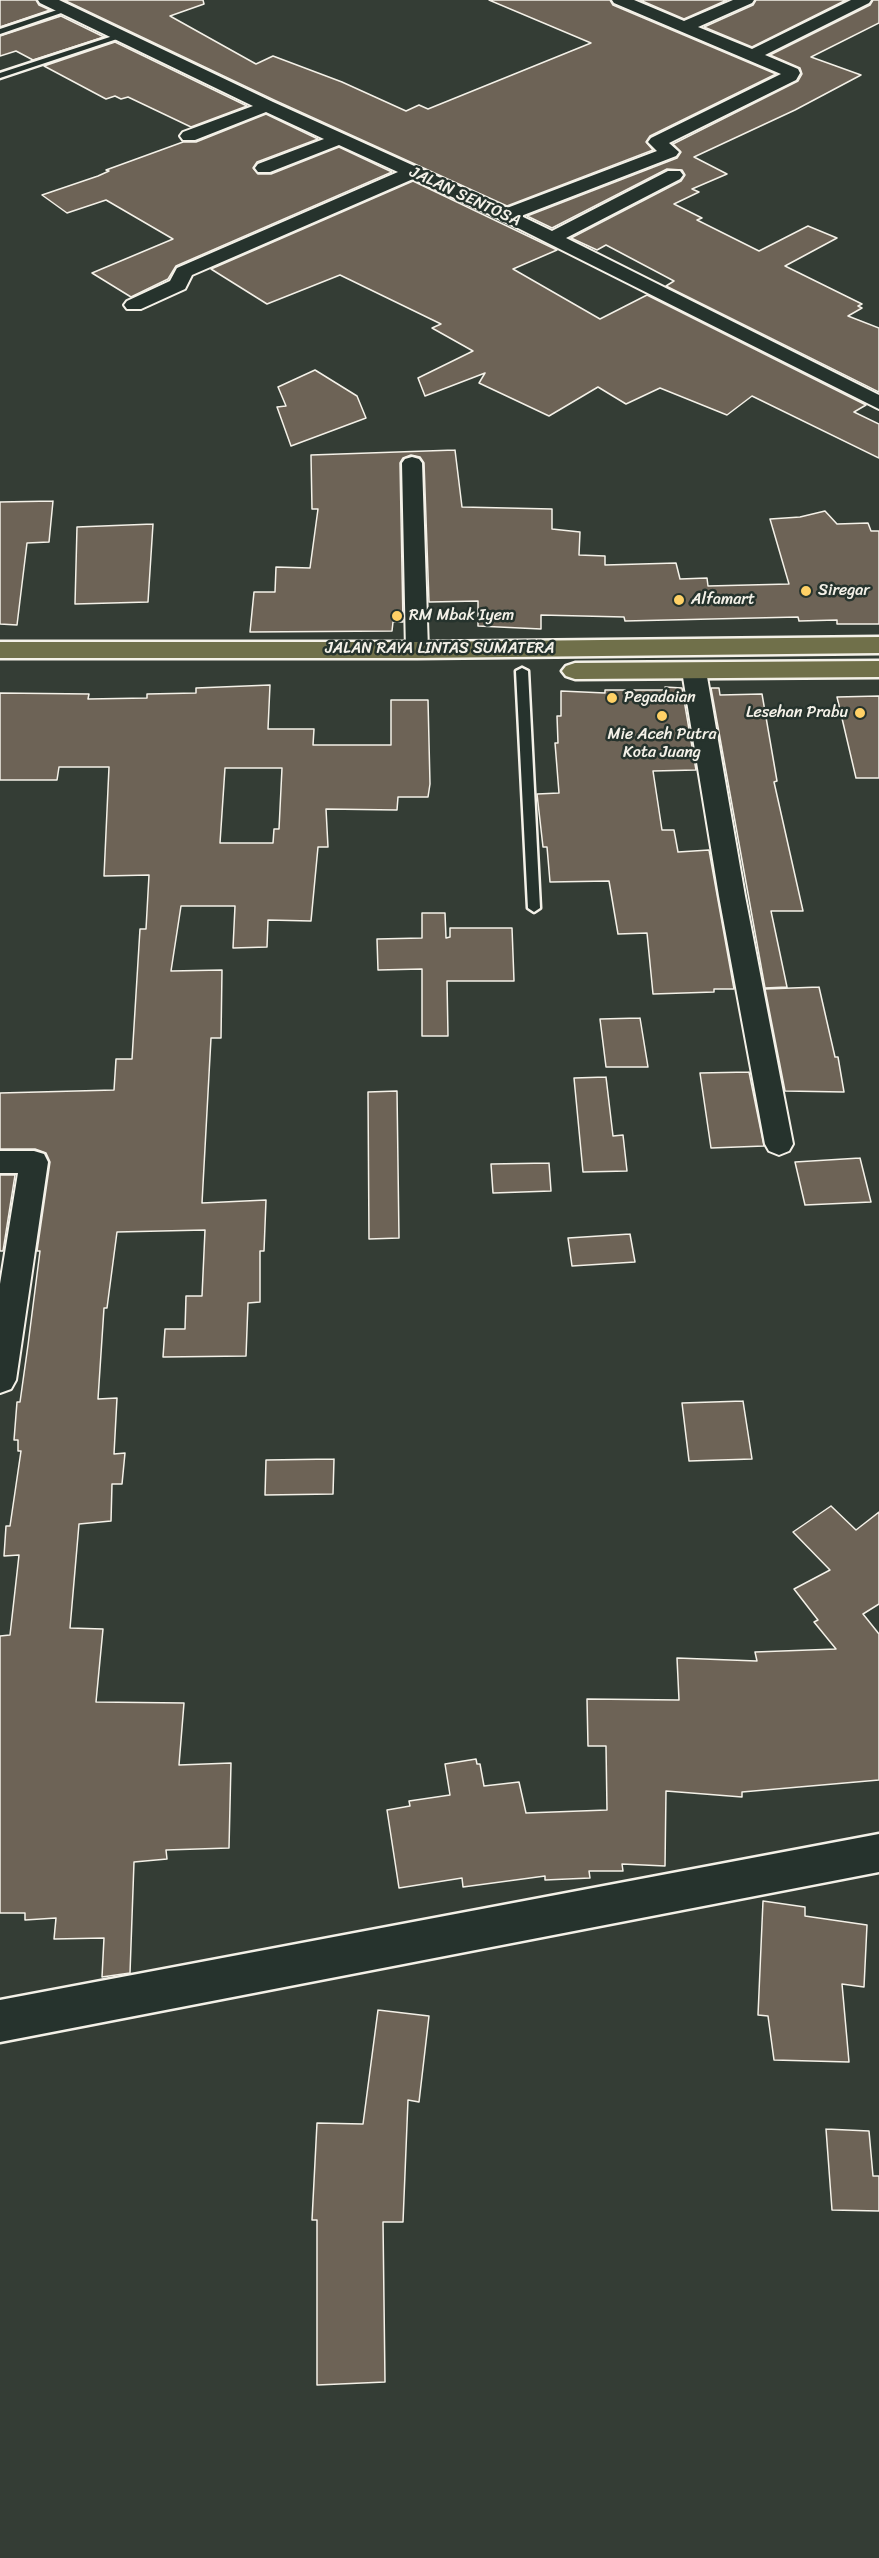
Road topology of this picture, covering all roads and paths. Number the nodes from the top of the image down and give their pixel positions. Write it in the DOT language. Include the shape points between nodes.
graph roads {
  1 [pos="46,0"];
  2 [pos="620,0"];
  3 [pos="861,0"];
  4 [pos="742,1"];
  5 [pos="66,10"];
  6 [pos="684,27"];
  7 [pos="0,32"];
  8 [pos="119,37"];
  9 [pos="753,55"];
  10 [pos="0,76"];
  11 [pos="267,106"];
  12 [pos="189,136"];
  13 [pos="339,139"];
  14 [pos="264,168"];
  15 [pos="412,173"];
  16 [pos="674,176"];
  17 [pos="506,215"];
  18 [pos="552,238"];
  19 [pos="134,305"];
  20 [pos="879,403"];
  21 [pos="412,463"];
  22 [pos="879,645"];
  23 [pos="0,650"];
  24 [pos="417,650"];
  25 [pos="879,669"];
  26 [pos="0,670"];
  27 [pos="522,671"];
  28 [pos="694,671"];
  29 [pos="534,908"];
  30 [pos="779,1143"];
  31 [pos="0,1162"];
  32 [pos="0,1380"];
  33 [pos="879,1852"];
  34 [pos="0,2021"];
  1 -- 5 [label="street, JALAN SENTOSA"];
  2 -- 6 [label="street"];
  3 -- 9 [label="street"];
  4 -- 6 [label="street"];
  5 -- 7 [label="lane"];
  5 -- 8 [label="street, JALAN SENTOSA"];
  6 -- 9 [label="street"];
  8 -- 10 [label="lane"];
  8 -- 11 [label="street, JALAN SENTOSA"];
  9 -- 17 [label="street" via="792,73 657,142 670,152"];
  11 -- 12 [label="street"];
  11 -- 13 [label="street, JALAN SENTOSA"];
  13 -- 14 [label="street"];
  13 -- 15 [label="street, JALAN SENTOSA"];
  15 -- 17 [label="street, JALAN SENTOSA"];
  15 -- 19 [label="street" via="184,272 178,285"];
  16 -- 18 [label="street"];
  17 -- 18 [label="street, JALAN SENTOSA"];
  18 -- 20 [label="street, JALAN SENTOSA"];
  21 -- 24 [label="street"];
  22 -- 24 [label="highway, JALAN RAYA LINTAS SUMATERA"];
  23 -- 24 [label="highway, JALAN RAYA LINTAS SUMATERA"];
  25 -- 28 [label="highway, JALAN RAYA LINTAS SUMATERA"];
  26 -- 27 [label="highway, JALAN RAYA LINTAS SUMATERA"];
  27 -- 28 [label="highway, JALAN RAYA LINTAS SUMATERA"];
  27 -- 29 [label="lane"];
  28 -- 30 [label="street"];
  31 -- 32 [label="street" via="34,1162"];
  33 -- 34 [label="street"];
}
